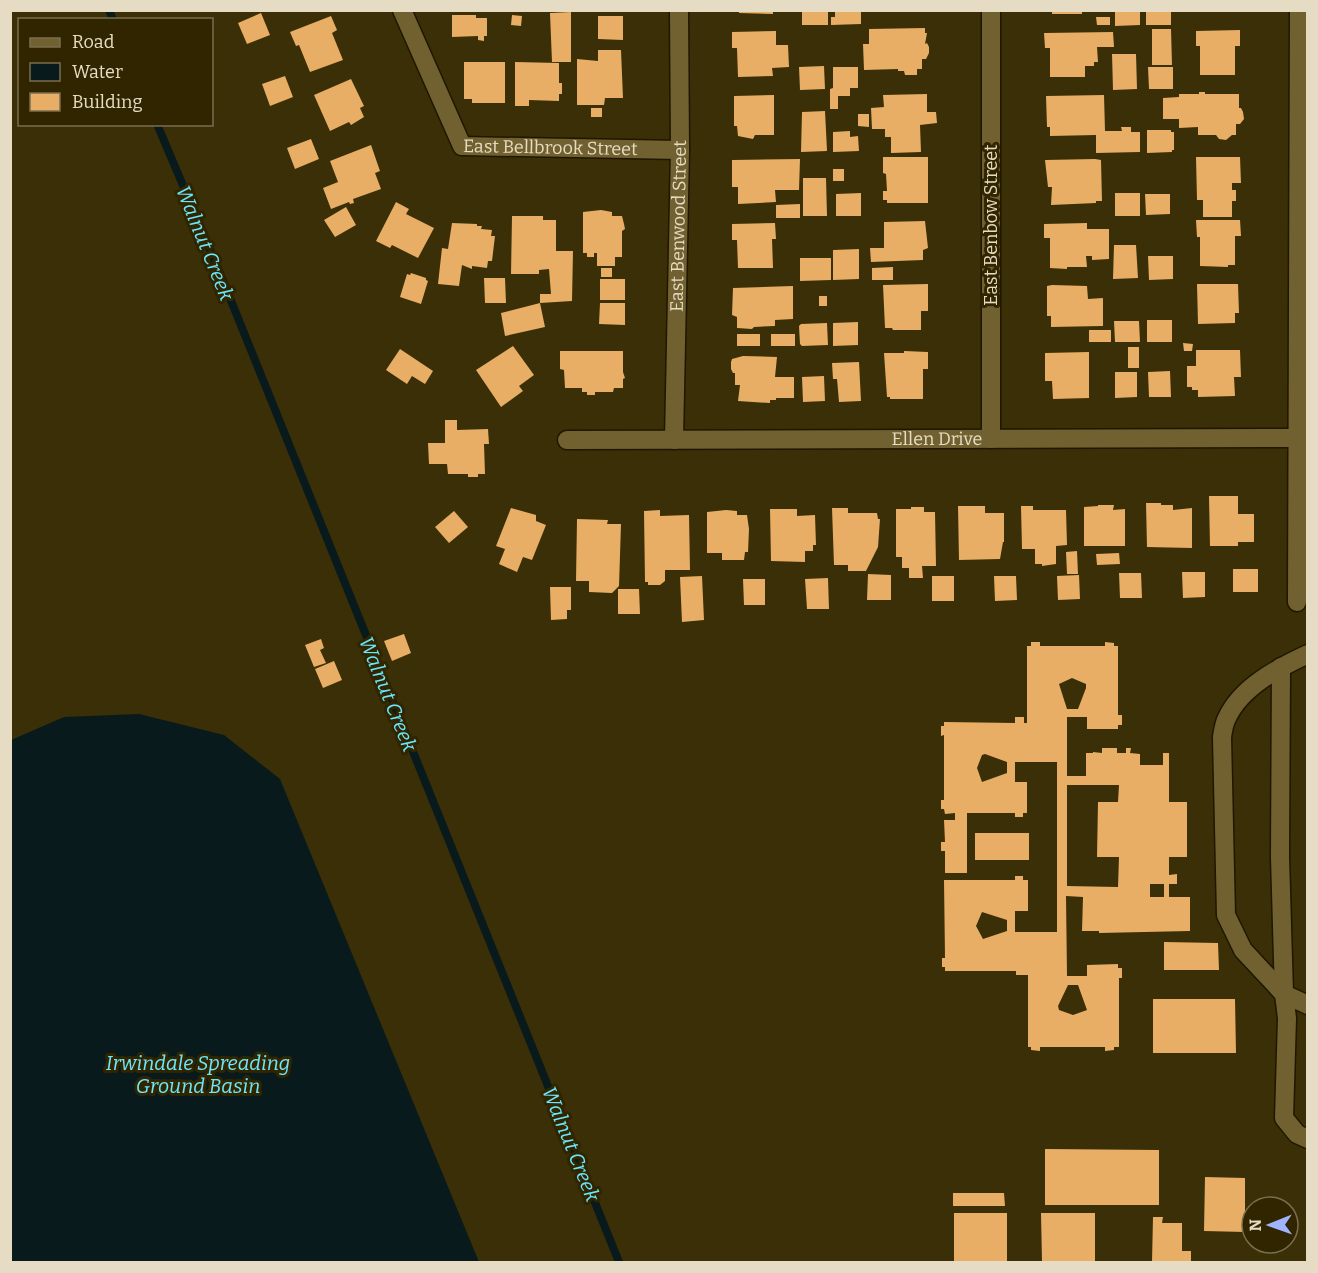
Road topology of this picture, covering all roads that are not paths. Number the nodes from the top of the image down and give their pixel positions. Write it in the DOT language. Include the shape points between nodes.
graph roads {
  1 [pos="402,10"];
  2 [pos="678,10"];
  3 [pos="991,10"];
  4 [pos="1299,10"];
  5 [pos="680,150"];
  6 [pos="1303,438"];
  7 [pos="991,439"];
  8 [pos="567,440"];
  9 [pos="674,440"];
  10 [pos="1297,602"];
  11 [pos="1308,654"];
  12 [pos="1281,667"];
  13 [pos="1284,994"];
  14 [pos="1308,1005"];
  15 [pos="1308,1139"];
  1 -- 5 [label="street, East Bellbrook Street" via="462,146"];
  2 -- 5 [label="street, East Benwood Street"];
  3 -- 7 [label="street, East Benbow Street"];
  4 -- 6 [label="street"];
  5 -- 9 [label="street, East Benwood Street"];
  6 -- 7 [label="street, Ellen Drive"];
  6 -- 10 [label="street"];
  7 -- 9 [label="street, Ellen Drive"];
  8 -- 9 [label="street, Ellen Drive"];
  11 -- 12 [label="street"];
  12 -- 13 [label="street"];
  12 -- 13 [label="street" via="1243,695 1227,718 1222,736 1226,915 1243,950"];
  13 -- 14 [label="street"];
  13 -- 15 [label="street" via="1284,1118 1297,1134"];
}
